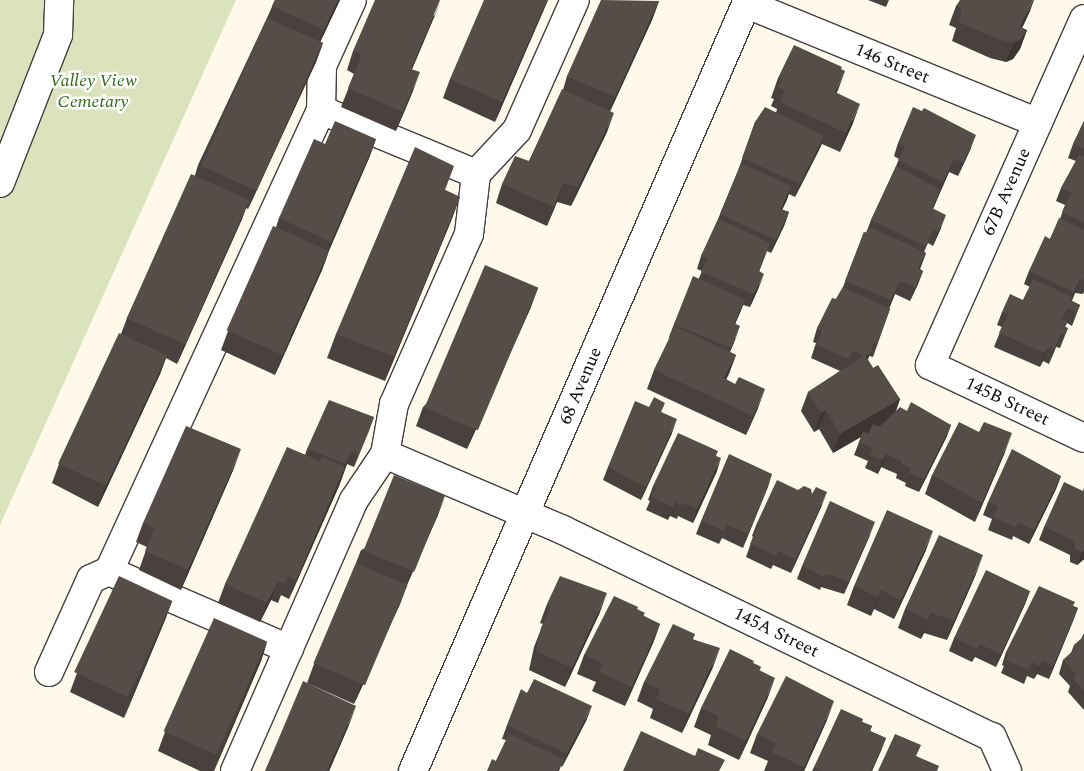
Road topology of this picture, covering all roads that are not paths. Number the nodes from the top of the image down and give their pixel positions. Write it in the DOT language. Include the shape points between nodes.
graph roads {
  1 [pos="59,0"];
  2 [pos="352,0"];
  3 [pos="575,0"];
  4 [pos="747,2"];
  5 [pos="1084,19"];
  6 [pos="321,110"];
  7 [pos="1038,123"];
  8 [pos="476,174"];
  9 [pos="0,183"];
  10 [pos="930,365"];
  11 [pos="1084,438"];
  12 [pos="385,454"];
  13 [pos="525,514"];
  14 [pos="109,572"];
  15 [pos="288,649"];
  16 [pos="49,672"];
  17 [pos="235,771"];
  18 [pos="413,771"];
  19 [pos="1007,771"];
  1 -- 9 [label="street" via="58,35"];
  2 -- 6 [label="street" via="322,66"];
  3 -- 8 [label="street" via="517,130"];
  4 -- 7 [label="street, 146 Street"];
  4 -- 13 [label="street, 68 Avenue"];
  5 -- 7 [label="street, 67B Avenue"];
  6 -- 8 [label="street"];
  6 -- 14 [label="street"];
  7 -- 10 [label="street, 67B Avenue"];
  8 -- 12 [label="street" via="469,234 394,404"];
  10 -- 11 [label="street, 145B Street"];
  12 -- 13 [label="street, 145A Street"];
  12 -- 15 [label="street" via="354,500"];
  13 -- 18 [label="street, 68 Avenue"];
  13 -- 19 [label="street, 145A Street" via="992,737"];
  14 -- 15 [label="street"];
  14 -- 16 [label="street" via="91,579"];
  15 -- 17 [label="street"];
}
